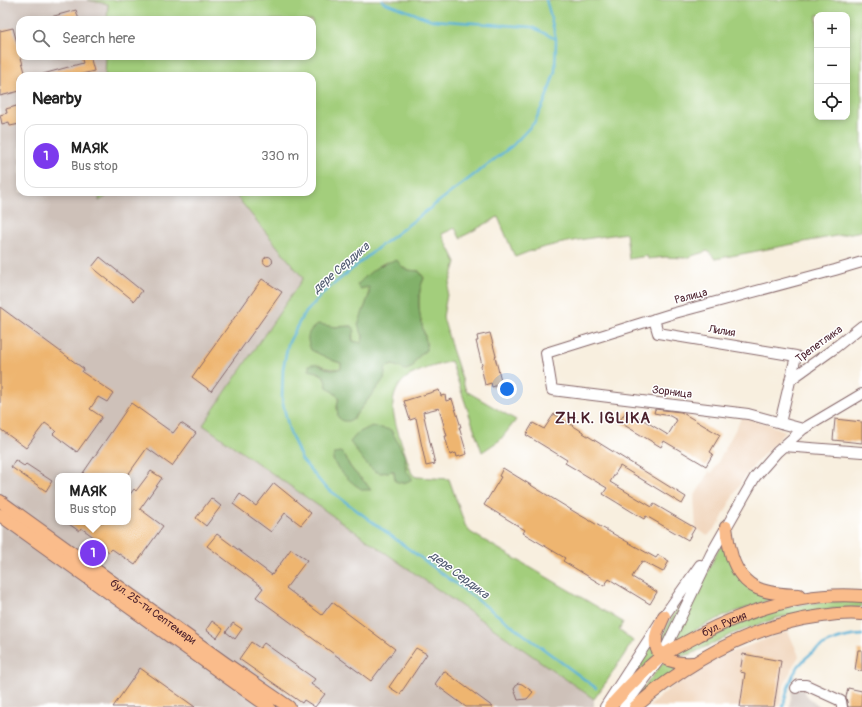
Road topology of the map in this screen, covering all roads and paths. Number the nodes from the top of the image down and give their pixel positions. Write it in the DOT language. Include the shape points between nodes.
graph roads {
  1 [pos="862,262"];
  2 [pos="654,319"];
  3 [pos="862,326"];
  4 [pos="796,356"];
  5 [pos="549,372"];
  6 [pos="790,380"];
  7 [pos="862,394"];
  8 [pos="780,423"];
  9 [pos="803,429"];
  10 [pos="784,446"];
  11 [pos="862,452"];
  12 [pos="0,501"];
  13 [pos="0,514"];
  14 [pos="726,527"];
  15 [pos="828,596"];
  16 [pos="862,596"];
  17 [pos="862,614"];
  18 [pos="664,616"];
  19 [pos="662,656"];
  20 [pos="693,663"];
  21 [pos="796,688"];
  22 [pos="269,707"];
  23 [pos="289,707"];
  24 [pos="605,707"];
  25 [pos="610,707"];
  26 [pos="624,707"];
  27 [pos="635,707"];
  28 [pos="842,707"];
  1 -- 2 [label="street, Ралица"];
  2 -- 4 [label="street, Лилия" via="658,333"];
  2 -- 5 [label="street, Ралица" via="546,354"];
  3 -- 6 [label="street, Трепетлика"];
  4 -- 6 [label="street, Трепетлика"];
  5 -- 8 [label="street, Зорница" via="552,390 748,414"];
  6 -- 8 [label="street, Трепетлика"];
  7 -- 9 [label="street"];
  8 -- 9 [label="street, Зорница"];
  9 -- 10 [label="street"];
  10 -- 11 [label="street"];
  10 -- 14 [label="street" via="755,477"];
  12 -- 23 [label="main road, бул. 25-ти Септември"];
  13 -- 22 [label="main road, бул. 25-ти Септември"];
  14 -- 15 [label="main road" via="737,569 750,585 782,595"];
  14 -- 18 [label="street"];
  14 -- 19 [label="street"];
  15 -- 16 [label="main road, бул. Русия"];
  15 -- 19 [label="main road, бул. Русия" via="775,605 744,615 715,627"];
  17 -- 20 [label="main road, бул. Русия" via="829,615 783,623 727,644"];
  18 -- 19 [label="main road" via="656,635"];
  18 -- 24 [label="street"];
  19 -- 20 [label="main road" via="672,661"];
  19 -- 25 [label="main road, бул. Русия"];
  19 -- 26 [label="street"];
  20 -- 27 [label="main road, бул. Русия"];
  21 -- 28 [label="street" via="799,685 806,685 841,701"];
}
